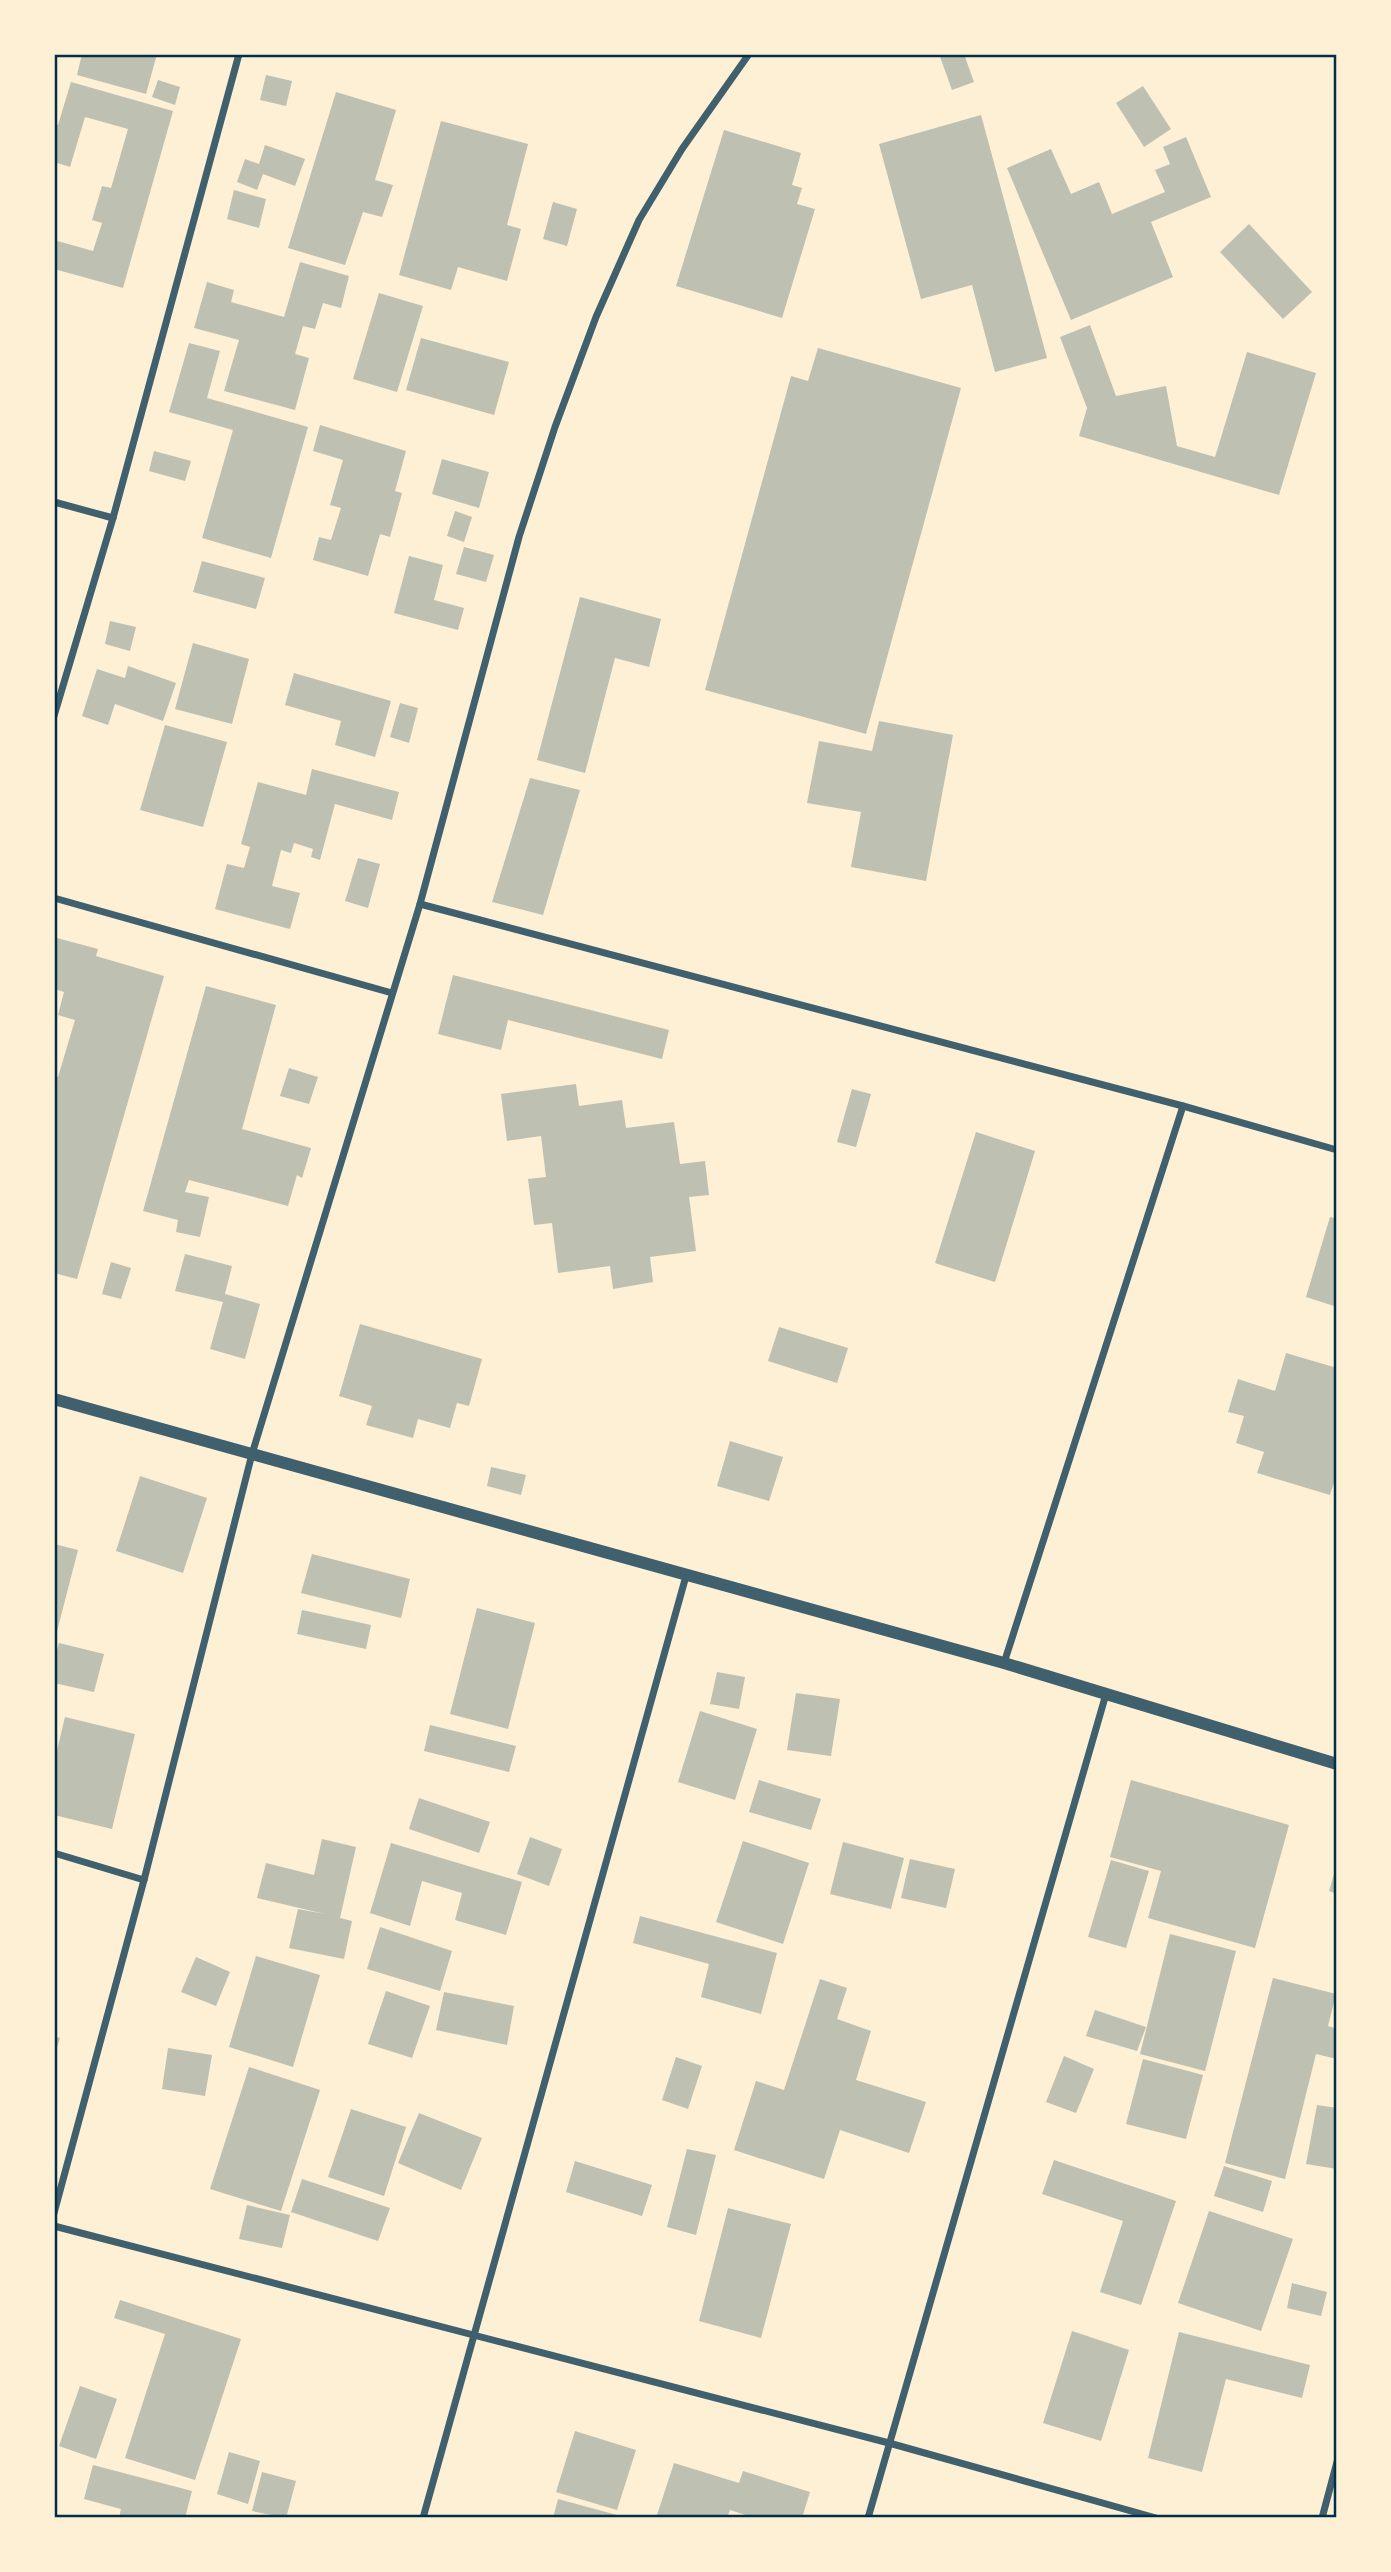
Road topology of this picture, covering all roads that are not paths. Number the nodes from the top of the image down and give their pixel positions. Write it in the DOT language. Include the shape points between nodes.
graph roads {
  1 [pos="239,54"];
  2 [pos="749,54"];
  3 [pos="54,502"];
  4 [pos="113,518"];
  5 [pos="54,716"];
  6 [pos="54,898"];
  7 [pos="420,904"];
  8 [pos="392,993"];
  9 [pos="1183,1106"];
  10 [pos="1337,1150"];
  11 [pos="54,1399"];
  12 [pos="252,1454"];
  13 [pos="686,1576"];
  14 [pos="1004,1663"];
  15 [pos="1106,1694"];
  16 [pos="1337,1764"];
  17 [pos="54,1853"];
  18 [pos="144,1880"];
  19 [pos="54,2213"];
  20 [pos="54,2227"];
  21 [pos="473,2333"];
  22 [pos="889,2443"];
  23 [pos="1337,2462"];
  24 [pos="423,2518"];
  25 [pos="868,2518"];
  26 [pos="1156,2518"];
  27 [pos="1322,2518"];
  1 -- 4 [label="street"];
  2 -- 7 [label="street" via="639,220 596,317 519,537"];
  3 -- 4 [label="street"];
  4 -- 5 [label="street"];
  6 -- 8 [label="street"];
  7 -- 8 [label="street"];
  7 -- 9 [label="street"];
  8 -- 12 [label="street"];
  9 -- 10 [label="street"];
  9 -- 14 [label="street"];
  11 -- 12 [label="street"];
  12 -- 13 [label="street"];
  12 -- 18 [label="street"];
  13 -- 14 [label="street"];
  13 -- 21 [label="street"];
  14 -- 15 [label="street"];
  15 -- 16 [label="street"];
  15 -- 22 [label="street"];
  17 -- 18 [label="street"];
  18 -- 19 [label="street"];
  20 -- 21 [label="street"];
  21 -- 22 [label="street"];
  21 -- 24 [label="street"];
  22 -- 25 [label="street"];
  22 -- 26 [label="street"];
  23 -- 27 [label="street"];
}
